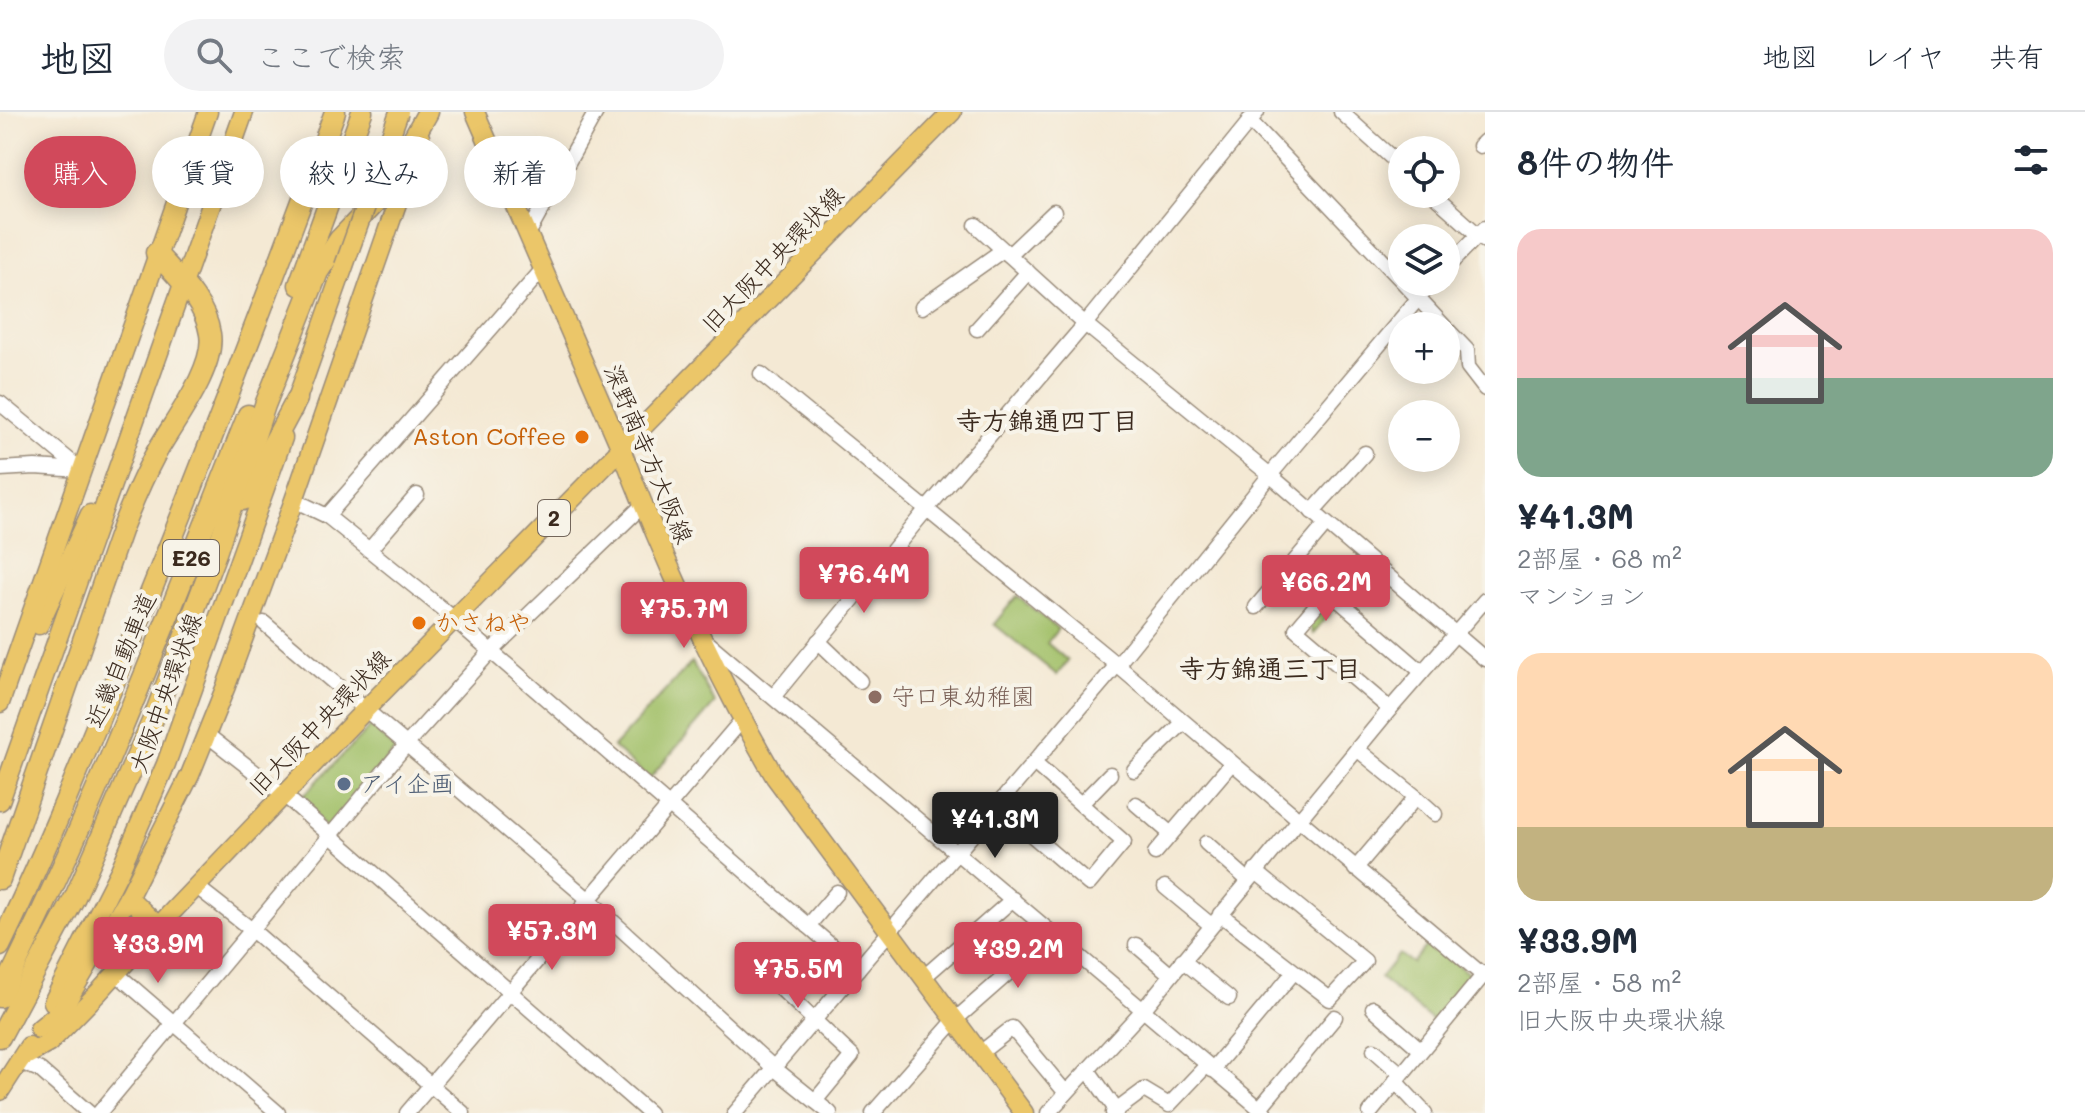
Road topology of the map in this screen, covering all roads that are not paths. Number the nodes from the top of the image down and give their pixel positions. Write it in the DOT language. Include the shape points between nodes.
graph roads {
  1 [pos="208,112"];
  2 [pos="220,112"];
  3 [pos="244,112"];
  4 [pos="335,112"];
  5 [pos="362,112"];
  6 [pos="399,112"];
  7 [pos="429,112"];
  8 [pos="475,112"];
  9 [pos="596,112"];
  10 [pos="952,112"];
  11 [pos="1341,112"];
  12 [pos="1253,116"];
  13 [pos="200,136"];
  14 [pos="207,136"];
  15 [pos="1388,154"];
  16 [pos="173,208"];
  17 [pos="1449,208"];
  18 [pos="1054,212"];
  19 [pos="976,225"];
  20 [pos="528,234"];
  21 [pos="1483,235"];
  22 [pos="1006,252"];
  23 [pos="156,253"];
  24 [pos="1460,256"];
  25 [pos="1388,264"];
  26 [pos="543,269"];
  27 [pos="1028,272"];
  28 [pos="184,285"];
  29 [pos="1417,297"];
  30 [pos="922,307"];
  31 [pos="1431,312"];
  32 [pos="1085,324"];
  33 [pos="977,329"];
  34 [pos="1460,343"];
  35 [pos="761,374"];
  36 [pos="1485,389"];
  37 [pos="297,399"];
  38 [pos="2,408"];
  39 [pos="127,440"];
  40 [pos="621,449"];
  41 [pos="1365,453"];
  42 [pos="0,469"];
  43 [pos="81,470"];
  44 [pos="1270,475"];
  45 [pos="417,495"];
  46 [pos="294,500"];
  47 [pos="643,505"];
  48 [pos="925,511"];
  49 [pos="1312,512"];
  50 [pos="327,516"];
  51 [pos="1326,524"];
  52 [pos="369,550"];
  53 [pos="216,553"];
  54 [pos="1485,600"];
  55 [pos="1256,607"];
  56 [pos="454,619"];
  57 [pos="264,623"];
  58 [pos="1456,634"];
  59 [pos="701,637"];
  60 [pos="818,641"];
  61 [pos="491,651"];
  62 [pos="1485,659"];
  63 [pos="1117,665"];
  64 [pos="1422,672"];
  65 [pos="860,681"];
  66 [pos="774,696"];
  67 [pos="0,705"];
  68 [pos="1390,709"];
  69 [pos="365,710"];
  70 [pos="742,720"];
  71 [pos="1183,723"];
  72 [pos="206,734"];
  73 [pos="406,745"];
  74 [pos="1357,749"];
  75 [pos="1034,763"];
  76 [pos="1231,764"];
  77 [pos="1134,770"];
  78 [pos="1110,774"];
  79 [pos="284,795"];
  80 [pos="1416,797"];
  81 [pos="0,801"];
  82 [pos="1081,804"];
  83 [pos="1136,804"];
  84 [pos="668,806"];
  85 [pos="998,806"];
  86 [pos="1435,814"];
  87 [pos="1298,821"];
  88 [pos="1171,834"];
  89 [pos="332,837"];
  90 [pos="1206,843"];
  91 [pos="957,853"];
  92 [pos="1155,853"];
  93 [pos="1355,869"];
  94 [pos="1252,876"];
  95 [pos="0,879"];
  96 [pos="197,887"];
  97 [pos="1165,887"];
  98 [pos="837,892"];
  99 [pos="128,897"];
  100 [pos="588,899"];
  101 [pos="1013,899"];
  102 [pos="1215,920"];
  103 [pos="808,926"];
  104 [pos="159,927"];
  105 [pos="252,930"];
  106 [pos="890,932"];
  107 [pos="1054,933"];
  108 [pos="1136,945"];
  109 [pos="0,946"];
  110 [pos="1182,960"];
  111 [pos="858,969"];
  112 [pos="1294,972"];
  113 [pos="117,974"];
  114 [pos="1171,975"];
  115 [pos="1484,975"];
  116 [pos="924,977"];
  117 [pos="777,985"];
  118 [pos="510,992"];
  119 [pos="0,997"];
  120 [pos="1229,998"];
  121 [pos="1373,1008"];
  122 [pos="1142,1011"];
  123 [pos="1335,1017"];
  124 [pos="816,1019"];
  125 [pos="956,1019"];
  126 [pos="175,1025"];
  127 [pos="39,1029"];
  128 [pos="0,1037"];
  129 [pos="1374,1050"];
  130 [pos="1421,1050"];
  131 [pos="980,1053"];
  132 [pos="22,1059"];
  133 [pos="774,1068"];
  134 [pos="1209,1068"];
  135 [pos="1088,1070"];
  136 [pos="1398,1078"];
  137 [pos="430,1085"];
  138 [pos="0,1091"];
  139 [pos="1066,1093"];
  140 [pos="815,1101"];
  141 [pos="1262,1111"];
  142 [pos="1115,1112"];
  143 [pos="89,1113"];
  144 [pos="99,1113"];
  145 [pos="278,1113"];
  146 [pos="407,1113"];
  147 [pos="463,1113"];
  148 [pos="649,1113"];
  149 [pos="735,1113"];
  150 [pos="830,1113"];
  151 [pos="873,1113"];
  152 [pos="1024,1113"];
  153 [pos="1048,1113"];
  154 [pos="1370,1113"];
  155 [pos="1425,1113"];
  1 -- 13 [label="main road"];
  2 -- 14 [label="main road"];
  3 -- 28 [label="main road"];
  4 -- 109 [label="highway, 近畿自動車道 / E26" via="143,612"];
  5 -- 119 [label="highway, 近畿自動車道 / E26" via="166,622 71,848"];
  6 -- 37 [label="main road, 大阪中央環状線 / 2, bridge"];
  7 -- 46 [label="main road, 2"];
  7 -- 53 [label="highway, 2" via="380,197 327,256 297,322"];
  8 -- 20 [label="main road, 深野南寺方大阪線"];
  9 -- 20 [label="street"];
  10 -- 40 [label="main road, 旧大阪中央環状線 / 2"];
  11 -- 15 [label="street"];
  12 -- 25 [label="street"];
  12 -- 32 [label="street"];
  16 -- 23 [label="main road"];
  17 -- 21 [label="street"];
  18 -- 22 [label="street"];
  19 -- 22 [label="street"];
  20 -- 26 [label="main road, 深野南寺方大阪線"];
  21 -- 24 [label="street"];
  22 -- 27 [label="street"];
  22 -- 30 [label="street"];
  23 -- 28 [label="highway"];
  23 -- 43 [label="main road"];
  26 -- 40 [label="main road, 深野南寺方大阪線"];
  26 -- 50 [label="street"];
  27 -- 32 [label="street"];
  27 -- 33 [label="street"];
  28 -- 39 [label="main road"];
  28 -- 95 [label="highway" via="206,317 209,355 122,528"];
  29 -- 31 [label="street"];
  29 -- 44 [label="street"];
  32 -- 44 [label="street"];
  32 -- 48 [label="street"];
  34 -- 36 [label="street" via="1467,350 1468,367"];
  35 -- 48 [label="street"];
  37 -- 53 [label="highway, 2"];
  37 -- 127 [label="main road, 大阪中央環状線 / 2" via="166,764 120,870"];
  38 -- 43 [label="street"];
  39 -- 67 [label="main road"];
  39 -- 81 [label="main road"];
  40 -- 47 [label="main road, 深野南寺方大阪線"];
  40 -- 56 [label="main road, 旧大阪中央環状線 / 2"];
  41 -- 49 [label="street"];
  42 -- 43 [label="street"];
  43 -- 67 [label="main road"];
  44 -- 49 [label="street"];
  44 -- 63 [label="street"];
  45 -- 52 [label="street"];
  46 -- 50 [label="street"];
  46 -- 72 [label="main road, 2"];
  47 -- 59 [label="main road, 深野南寺方大阪線"];
  47 -- 61 [label="street"];
  48 -- 60 [label="street"];
  48 -- 63 [label="street"];
  49 -- 51 [label="street"];
  50 -- 52 [label="street"];
  51 -- 55 [label="street"];
  51 -- 58 [label="street"];
  52 -- 56 [label="street"];
  53 -- 128 [label="highway" via="154,717 75,897"];
  54 -- 58 [label="street"];
  56 -- 61 [label="street"];
  56 -- 69 [label="main road, 旧大阪中央環状線 / 2"];
  57 -- 69 [label="street"];
  58 -- 62 [label="street"];
  58 -- 64 [label="street"];
  59 -- 66 [label="street"];
  59 -- 70 [label="main road, 深野南寺方大阪線"];
  60 -- 65 [label="street"];
  60 -- 66 [label="street"];
  61 -- 73 [label="street"];
  61 -- 84 [label="street"];
  63 -- 71 [label="street"];
  63 -- 75 [label="street"];
  64 -- 68 [label="street"];
  64 -- 68 [label="street" via="1328,591 1296,629"];
  66 -- 91 [label="street"];
  68 -- 74 [label="street"];
  69 -- 73 [label="street"];
  69 -- 79 [label="main road, 旧大阪中央環状線 / 2"];
  70 -- 84 [label="street"];
  70 -- 106 [label="main road, 深野南寺方大阪線" via="775,777"];
  71 -- 76 [label="street"];
  71 -- 77 [label="street"];
  72 -- 79 [label="street"];
  72 -- 99 [label="main road, 2"];
  73 -- 89 [label="street"];
  73 -- 100 [label="street"];
  74 -- 80 [label="street"];
  74 -- 87 [label="street"];
  75 -- 82 [label="street"];
  75 -- 85 [label="street"];
  76 -- 87 [label="street"];
  76 -- 88 [label="street"];
  78 -- 82 [label="street"];
  79 -- 89 [label="street"];
  79 -- 96 [label="main road, 旧大阪中央環状線 / 2"];
  80 -- 86 [label="street"];
  80 -- 93 [label="street"];
  82 -- 85 [label="street" via="1124,842 1089,884"];
  83 -- 88 [label="street"];
  84 -- 100 [label="street"];
  84 -- 103 [label="street"];
  85 -- 91 [label="street"];
  87 -- 93 [label="street"];
  87 -- 94 [label="street"];
  88 -- 92 [label="street"];
  89 -- 105 [label="street"];
  89 -- 118 [label="street"];
  90 -- 94 [label="street"];
  91 -- 101 [label="street"];
  91 -- 106 [label="street"];
  93 -- 115 [label="street"];
  94 -- 102 [label="street"];
  94 -- 112 [label="street" via="1365,961 1330,999"];
  96 -- 104 [label="main road, 旧大阪中央環状線 / 2"];
  96 -- 105 [label="street"];
  97 -- 102 [label="street"];
  98 -- 103 [label="street"];
  99 -- 104 [label="main road"];
  99 -- 127 [label="main road, 2" via="61,1011"];
  100 -- 118 [label="street"];
  100 -- 133 [label="street"];
  101 -- 107 [label="street"];
  101 -- 116 [label="street"];
  102 -- 110 [label="street"];
  102 -- 112 [label="street"];
  103 -- 111 [label="street"];
  104 -- 113 [label="main road, 旧大阪中央環状線 / 2"];
  105 -- 126 [label="street"];
  105 -- 137 [label="street"];
  106 -- 111 [label="street"];
  106 -- 116 [label="main road, 深野南寺方大阪線"];
  107 -- 122 [label="street"];
  107 -- 125 [label="street"];
  108 -- 114 [label="street"];
  110 -- 114 [label="street"];
  110 -- 120 [label="street"];
  111 -- 124 [label="street"];
  112 -- 134 [label="street"];
  113 -- 126 [label="street"];
  113 -- 132 [label="main road, 旧大阪中央環状線 / 2" via="49,1043"];
  114 -- 122 [label="street"];
  115 -- 130 [label="street"];
  116 -- 125 [label="main road, 深野南寺方大阪線"];
  117 -- 124 [label="street"];
  118 -- 137 [label="street"];
  118 -- 148 [label="street"];
  121 -- 130 [label="street"];
  122 -- 134 [label="street"];
  122 -- 135 [label="street"];
  123 -- 141 [label="street"];
  124 -- 133 [label="street"];
  124 -- 140 [label="street" via="852,1056"];
  125 -- 131 [label="main road, 深野南寺方大阪線"];
  125 -- 151 [label="street"];
  126 -- 144 [label="street"];
  126 -- 145 [label="street"];
  127 -- 132 [label="main road, 大阪中央環状線 / 2"];
  129 -- 136 [label="street"];
  130 -- 136 [label="street"];
  131 -- 139 [label="street" via="1012,1028"];
  131 -- 152 [label="main road, 深野南寺方大阪線"];
  132 -- 138 [label="main road, 大阪中央環状線 / 2"];
  132 -- 143 [label="street"];
  133 -- 140 [label="street"];
  133 -- 149 [label="street"];
  134 -- 141 [label="street"];
  134 -- 142 [label="street" via="1169,1105 1144,1090"];
  135 -- 139 [label="street"];
  135 -- 142 [label="street"];
  136 -- 154 [label="street"];
  136 -- 155 [label="street"];
  137 -- 146 [label="street"];
  137 -- 147 [label="street"];
  139 -- 153 [label="street"];
  140 -- 150 [label="street"];
}
